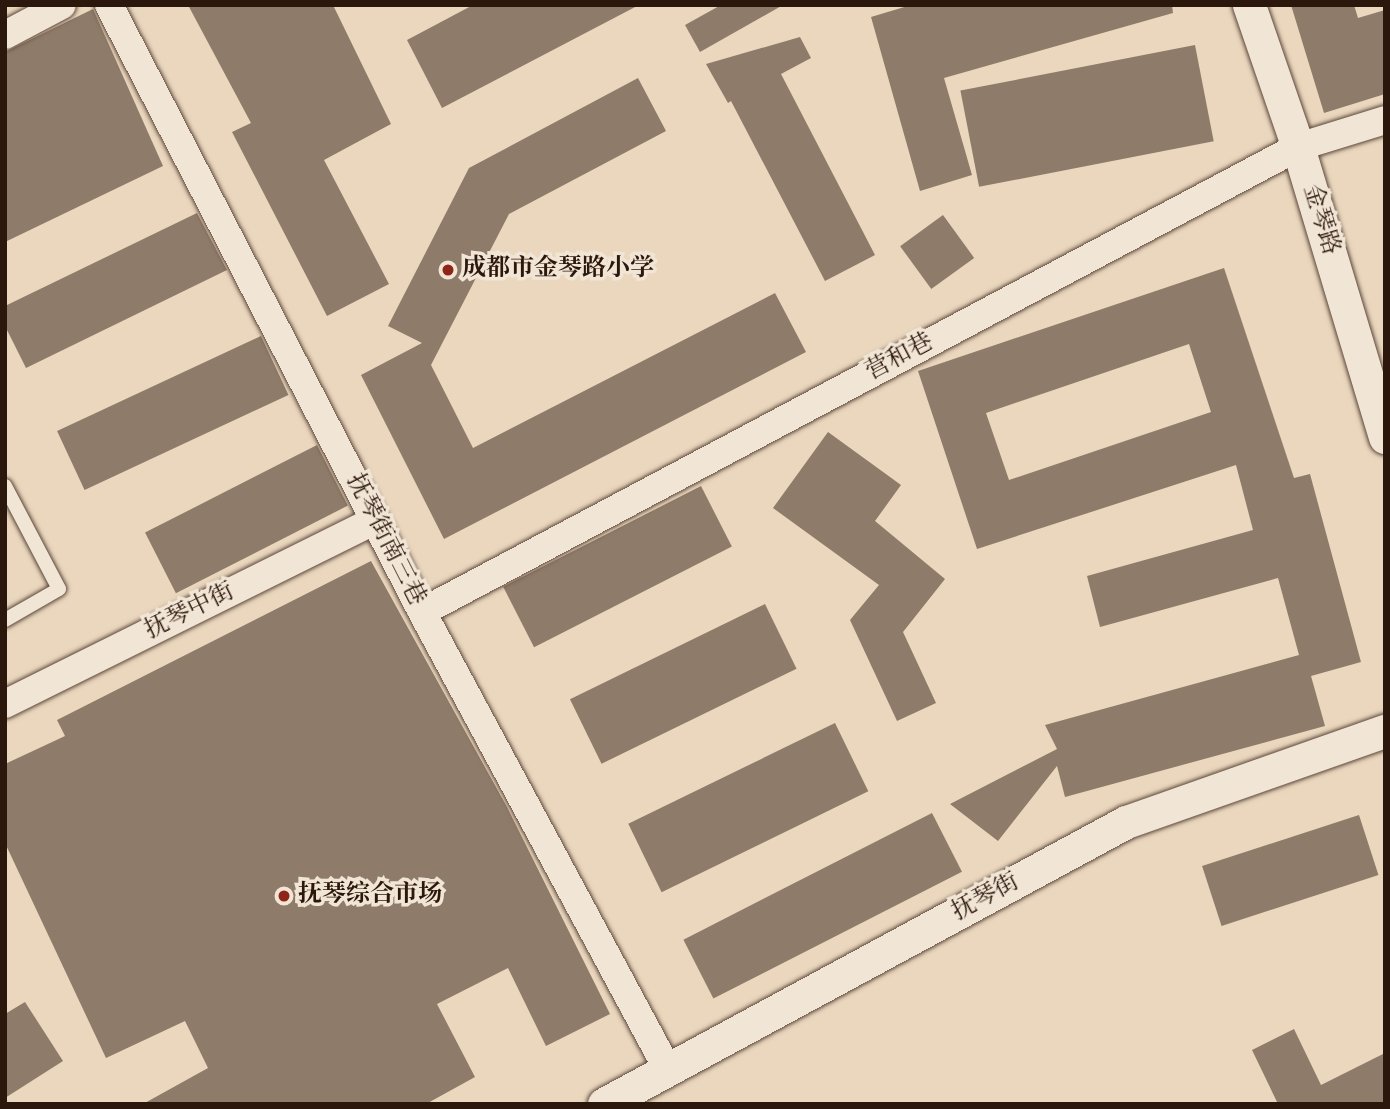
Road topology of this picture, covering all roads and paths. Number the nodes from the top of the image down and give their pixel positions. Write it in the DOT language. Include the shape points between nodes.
graph roads {
  1 [pos="62,5"];
  2 [pos="109,5"];
  3 [pos="1249,5"];
  4 [pos="5,35"];
  5 [pos="1385,120"];
  6 [pos="1298,147"];
  7 [pos="1385,437"];
  8 [pos="5,486"];
  9 [pos="375,520"];
  10 [pos="422,612"];
  11 [pos="5,620"];
  12 [pos="5,704"];
  13 [pos="1385,731"];
  14 [pos="668,1070"];
  15 [pos="639,1096"];
  16 [pos="604,1104"];
  1 -- 4 [label="street"];
  2 -- 9 [label="street, 抚琴街南三巷"];
  3 -- 6 [label="street, 金琴路"];
  5 -- 6 [label="street, 营和巷"];
  6 -- 7 [label="street, 金琴路"];
  6 -- 10 [label="street, 营和巷"];
  8 -- 11 [label="lane" via="59,589"];
  9 -- 10 [label="street, 抚琴街南三巷"];
  9 -- 12 [label="street, 抚琴中街"];
  10 -- 14 [label="street, 抚琴街南三巷"];
  13 -- 14 [label="street, 抚琴街" via="1126,822"];
  14 -- 15 [label="street, 抚琴街"];
  15 -- 16 [label="street, 抚琴街"];
}
